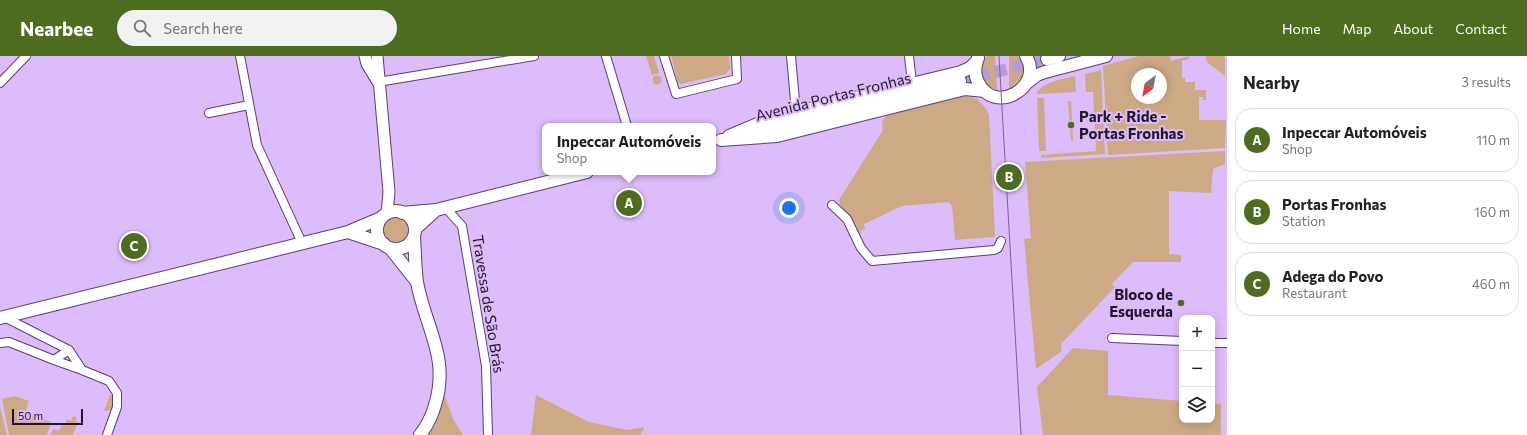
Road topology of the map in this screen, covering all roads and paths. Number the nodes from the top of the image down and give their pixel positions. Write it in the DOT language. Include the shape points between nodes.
graph roads {
  1 [pos="26,56"];
  2 [pos="240,56"];
  3 [pos="365,56"];
  4 [pos="377,56"];
  5 [pos="534,56"];
  6 [pos="606,56"];
  7 [pos="664,56"];
  8 [pos="736,56"];
  9 [pos="791,56"];
  10 [pos="910,56"];
  11 [pos="1026,56"];
  12 [pos="1059,56"];
  13 [pos="1106,56"];
  14 [pos="978,59"];
  15 [pos="1047,59"];
  16 [pos="960,81"];
  17 [pos="0,82"];
  18 [pos="378,82"];
  19 [pos="1028,82"];
  20 [pos="912,83"];
  21 [pos="985,91"];
  22 [pos="249,105"];
  23 [pos="796,112"];
  24 [pos="209,114"];
  25 [pos="626,123"];
  26 [pos="717,141"];
  27 [pos="575,175"];
  28 [pos="389,192"];
  29 [pos="832,205"];
  30 [pos="440,209"];
  31 [pos="401,212"];
  32 [pos="384,216"];
  33 [pos="348,232"];
  34 [pos="414,232"];
  35 [pos="1001,241"];
  36 [pos="302,243"];
  37 [pos="387,246"];
  38 [pos="417,282"];
  39 [pos="1,316"];
  40 [pos="1112,338"];
  41 [pos="1179,341"];
  42 [pos="0,343"];
  43 [pos="1215,343"];
  44 [pos="1227,343"];
  45 [pos="68,350"];
  46 [pos="54,360"];
  47 [pos="82,370"];
  48 [pos="107,435"];
  49 [pos="420,435"];
  50 [pos="488,435"];
  1 -- 17 [label="street"];
  2 -- 22 [label="street"];
  3 -- 18 [label="main road"];
  4 -- 18 [label="main road"];
  5 -- 18 [label="street"];
  6 -- 25 [label="street"];
  7 -- 8 [label="street" via="676,94 737,79"];
  9 -- 23 [label="street"];
  10 -- 20 [label="street"];
  11 -- 19 [label="main road" via="1030,70"];
  12 -- 15 [label="main road"];
  13 -- 19 [label="main road" via="1045,72"];
  14 -- 20 [label="main road" via="970,68 961,72"];
  14 -- 21 [label="main road" via="976,78"];
  16 -- 26 [label="main road, Avenida Portas Fronhas"];
  18 -- 28 [label="main road"];
  19 -- 21 [label="main road" via="1024,89 1007,98 995,97"];
  20 -- 23 [label="main road"];
  21 -- 26 [label="main road" via="965,89 777,136"];
  22 -- 24 [label="street"];
  22 -- 36 [label="street" via="257,145"];
  23 -- 26 [label="main road" via="772,118"];
  27 -- 30 [label="main road"];
  28 -- 31 [label="main road"];
  28 -- 32 [label="main road"];
  29 -- 35 [label="street" via="848,220 861,248 870,259 877,261 994,250"];
  30 -- 31 [label="main road"];
  30 -- 34 [label="main road"];
  30 -- 50 [label="street, Travessa de São Brás" via="462,226 486,366"];
  31 -- 32 [label="main road"];
  31 -- 34 [label="main road" via="411,219"];
  32 -- 33 [label="main road"];
  32 -- 37 [label="main road" via="377,229 377,235"];
  33 -- 36 [label="main road"];
  33 -- 37 [label="main road"];
  34 -- 37 [label="main road" via="411,241 402,248"];
  34 -- 38 [label="main road"];
  36 -- 39 [label="main road"];
  37 -- 38 [label="main road"];
  38 -- 49 [label="main road" via="439,359 440,377 432,413"];
  39 -- 45 [label="street"];
  40 -- 41 [label="street"];
  42 -- 46 [label="street" via="9,342"];
  43 -- 44 [label="street"];
  45 -- 46 [label="street"];
  45 -- 47 [label="street"];
  46 -- 47 [label="street"];
  47 -- 48 [label="street" via="109,381 117,393 117,407"];
}
